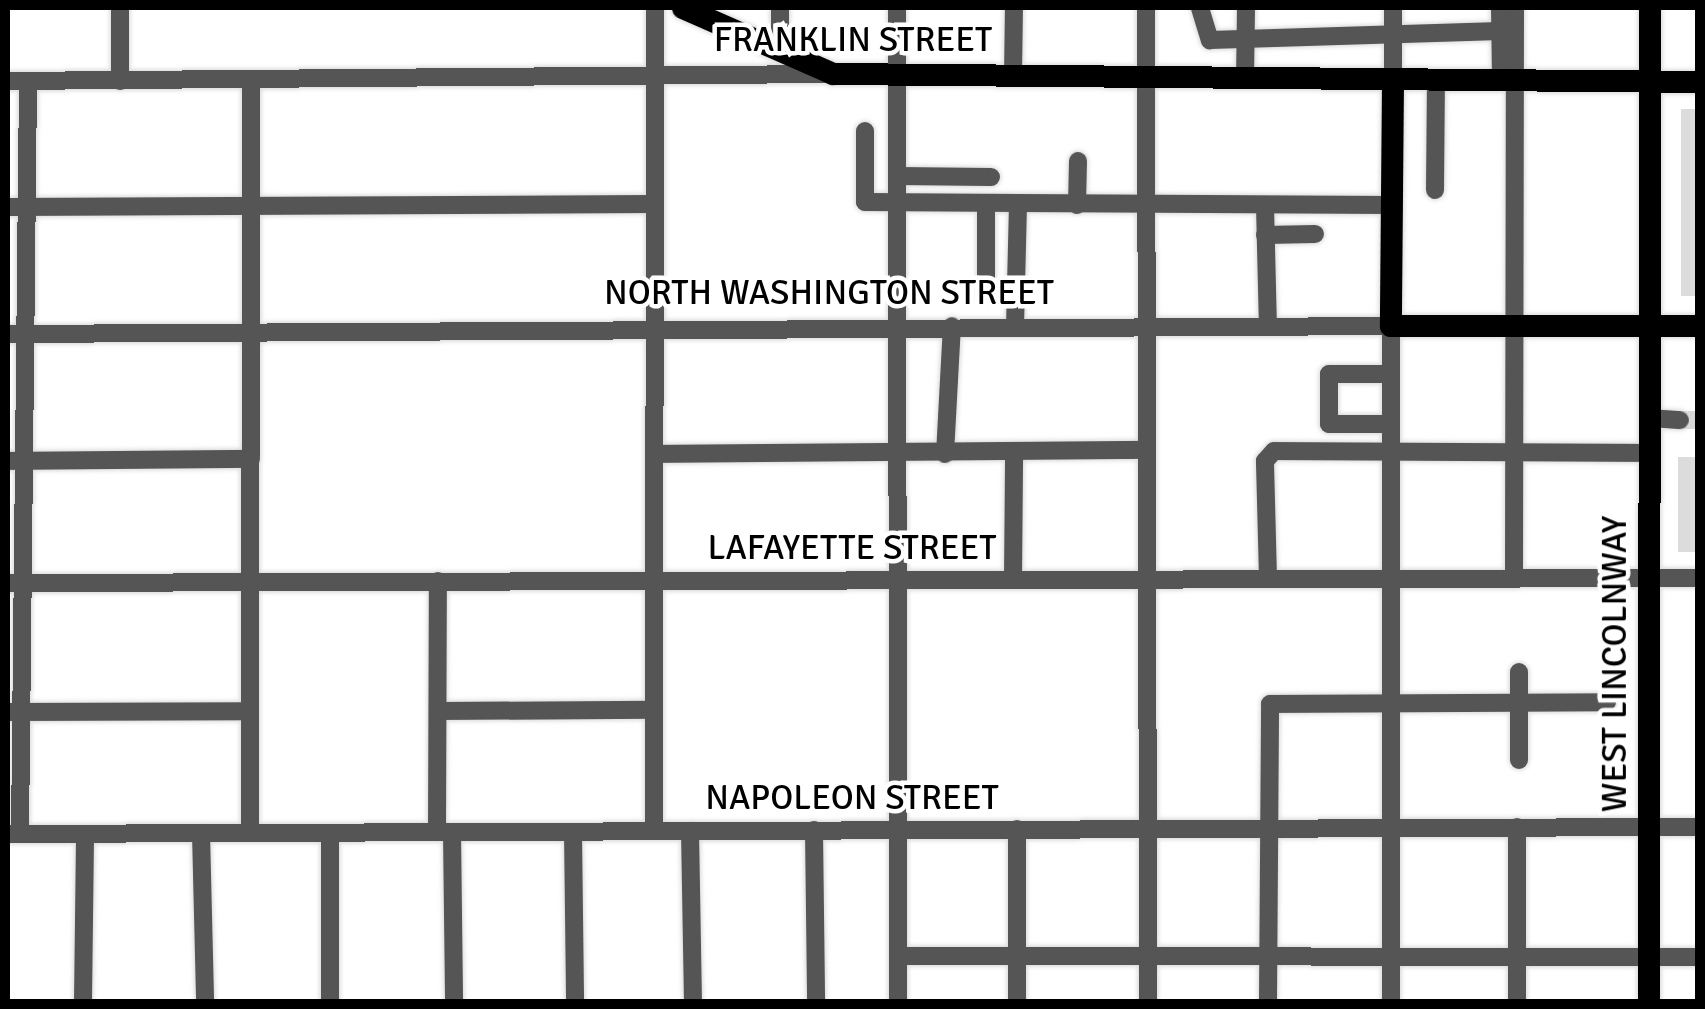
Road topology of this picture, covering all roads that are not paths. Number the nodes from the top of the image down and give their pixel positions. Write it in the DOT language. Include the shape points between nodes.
graph roads {
  1 [pos="120,8"];
  2 [pos="655,8"];
  3 [pos="684,8"];
  4 [pos="780,8"];
  5 [pos="896,8"];
  6 [pos="1014,8"];
  7 [pos="1146,8"];
  8 [pos="1200,8"];
  9 [pos="1246,8"];
  10 [pos="1393,8"];
  11 [pos="1500,8"];
  12 [pos="1516,8"];
  13 [pos="1650,8"];
  14 [pos="1500,31"];
  15 [pos="1393,32"];
  16 [pos="1246,41"];
  17 [pos="780,51"];
  18 [pos="655,74"];
  19 [pos="833,74"];
  20 [pos="896,74"];
  21 [pos="1013,76"];
  22 [pos="1146,78"];
  23 [pos="1246,80"];
  24 [pos="28,81"];
  25 [pos="120,81"];
  26 [pos="252,81"];
  27 [pos="1393,81"];
  28 [pos="1436,81"];
  29 [pos="1508,81"];
  30 [pos="8,82"];
  31 [pos="1650,82"];
  32 [pos="1698,82"];
  33 [pos="865,131"];
  34 [pos="1078,160"];
  35 [pos="897,176"];
  36 [pos="991,177"];
  37 [pos="1434,190"];
  38 [pos="251,204"];
  39 [pos="655,204"];
  40 [pos="897,204"];
  41 [pos="1077,204"];
  42 [pos="1392,204"];
  43 [pos="986,205"];
  44 [pos="1018,205"];
  45 [pos="1147,205"];
  46 [pos="1264,206"];
  47 [pos="17,207"];
  48 [pos="1315,234"];
  49 [pos="1264,235"];
  50 [pos="986,294"];
  51 [pos="897,326"];
  52 [pos="952,326"];
  53 [pos="1390,326"];
  54 [pos="1514,326"];
  55 [pos="1650,326"];
  56 [pos="1698,326"];
  57 [pos="654,327"];
  58 [pos="1015,327"];
  59 [pos="1268,327"];
  60 [pos="1147,328"];
  61 [pos="251,332"];
  62 [pos="16,334"];
  63 [pos="1390,374"];
  64 [pos="1650,418"];
  65 [pos="1680,420"];
  66 [pos="1390,424"];
  67 [pos="1146,450"];
  68 [pos="1390,452"];
  69 [pos="654,454"];
  70 [pos="897,454"];
  71 [pos="945,454"];
  72 [pos="1014,454"];
  73 [pos="1650,454"];
  74 [pos="1515,455"];
  75 [pos="250,458"];
  76 [pos="16,461"];
  77 [pos="1514,577"];
  78 [pos="1268,578"];
  79 [pos="1389,578"];
  80 [pos="1650,578"];
  81 [pos="1698,578"];
  82 [pos="897,580"];
  83 [pos="1013,580"];
  84 [pos="1146,580"];
  85 [pos="654,581"];
  86 [pos="250,582"];
  87 [pos="438,582"];
  88 [pos="15,583"];
  89 [pos="1519,672"];
  90 [pos="1390,702"];
  91 [pos="1607,702"];
  92 [pos="1519,703"];
  93 [pos="654,710"];
  94 [pos="14,711"];
  95 [pos="250,711"];
  96 [pos="438,711"];
  97 [pos="1519,760"];
  98 [pos="1650,826"];
  99 [pos="1698,826"];
  100 [pos="1390,827"];
  101 [pos="1517,827"];
  102 [pos="1148,828"];
  103 [pos="1268,828"];
  104 [pos="1017,829"];
  105 [pos="814,830"];
  106 [pos="897,830"];
  107 [pos="654,831"];
  108 [pos="690,831"];
  109 [pos="444,832"];
  110 [pos="572,832"];
  111 [pos="201,833"];
  112 [pos="250,833"];
  113 [pos="330,833"];
  114 [pos="14,834"];
  115 [pos="86,834"];
  116 [pos="1268,954"];
  117 [pos="1017,955"];
  118 [pos="1517,955"];
  119 [pos="898,956"];
  120 [pos="1148,956"];
  121 [pos="1390,957"];
  122 [pos="1649,957"];
  123 [pos="1698,957"];
  124 [pos="83,1002"];
  125 [pos="205,1002"];
  126 [pos="330,1002"];
  127 [pos="454,1002"];
  128 [pos="575,1002"];
  129 [pos="693,1002"];
  130 [pos="816,1002"];
  131 [pos="898,1002"];
  132 [pos="1017,1002"];
  133 [pos="1148,1002"];
  134 [pos="1268,1002"];
  135 [pos="1390,1002"];
  136 [pos="1517,1002"];
  137 [pos="1649,1002"];
  1 -- 25 [label="street"];
  2 -- 18 [label="street"];
  3 -- 17 [label="main road"];
  4 -- 17 [label="street"];
  5 -- 20 [label="street"];
  6 -- 21 [label="street"];
  7 -- 22 [label="street"];
  8 -- 16 [label="street" via="1204,38"];
  9 -- 16 [label="street"];
  10 -- 15 [label="street"];
  11 -- 14 [label="street"];
  12 -- 29 [label="street"];
  13 -- 31 [label="main road, WEST LINCOLNWAY"];
  14 -- 15 [label="street"];
  14 -- 29 [label="street"];
  15 -- 16 [label="street"];
  15 -- 27 [label="street"];
  16 -- 23 [label="street"];
  17 -- 19 [label="main road"];
  18 -- 19 [label="street, FRANKLIN STREET"];
  18 -- 26 [label="street, FRANKLIN STREET"];
  18 -- 39 [label="street"];
  19 -- 20 [label="main road, FRANKLIN STREET"];
  20 -- 21 [label="main road, FRANKLIN STREET"];
  20 -- 35 [label="street"];
  21 -- 22 [label="main road, FRANKLIN STREET"];
  22 -- 23 [label="main road, FRANKLIN STREET"];
  22 -- 45 [label="street"];
  23 -- 27 [label="main road, FRANKLIN STREET"];
  24 -- 25 [label="street, FRANKLIN STREET"];
  24 -- 30 [label="street, FRANKLIN STREET"];
  24 -- 47 [label="street"];
  25 -- 26 [label="street, FRANKLIN STREET"];
  26 -- 38 [label="street"];
  27 -- 28 [label="main road, FRANKLIN STREET"];
  27 -- 42 [label="main road"];
  28 -- 29 [label="main road, FRANKLIN STREET"];
  28 -- 37 [label="street"];
  29 -- 31 [label="main road, FRANKLIN STREET"];
  29 -- 54 [label="street"];
  31 -- 32 [label="main road, FRANKLIN STREET"];
  31 -- 55 [label="main road, WEST LINCOLNWAY"];
  33 -- 40 [label="street" via="865,202"];
  34 -- 41 [label="street"];
  35 -- 36 [label="street"];
  35 -- 40 [label="street"];
  38 -- 39 [label="street"];
  38 -- 47 [label="street"];
  38 -- 61 [label="street"];
  39 -- 57 [label="street"];
  40 -- 43 [label="street"];
  40 -- 51 [label="street"];
  41 -- 44 [label="street"];
  41 -- 45 [label="street"];
  42 -- 46 [label="street"];
  42 -- 53 [label="main road"];
  43 -- 44 [label="street"];
  43 -- 50 [label="street"];
  44 -- 58 [label="street"];
  45 -- 46 [label="street"];
  45 -- 60 [label="street"];
  46 -- 49 [label="street"];
  47 -- 62 [label="street"];
  48 -- 49 [label="street"];
  49 -- 59 [label="street"];
  51 -- 52 [label="street, NORTH WASHINGTON STREET"];
  51 -- 57 [label="street, NORTH WASHINGTON STREET"];
  51 -- 70 [label="street"];
  52 -- 58 [label="street, NORTH WASHINGTON STREET"];
  52 -- 71 [label="street"];
  53 -- 54 [label="main road, NORTH WASHINGTON STREET"];
  53 -- 59 [label="street, NORTH WASHINGTON STREET"];
  53 -- 63 [label="street"];
  54 -- 55 [label="main road, NORTH WASHINGTON STREET"];
  54 -- 74 [label="street"];
  55 -- 56 [label="main road, NORTH WASHINGTON STREET"];
  55 -- 64 [label="main road, WEST LINCOLNWAY"];
  57 -- 61 [label="street, NORTH WASHINGTON STREET"];
  57 -- 69 [label="street"];
  58 -- 60 [label="street, NORTH WASHINGTON STREET"];
  59 -- 60 [label="street, NORTH WASHINGTON STREET"];
  60 -- 67 [label="street"];
  61 -- 62 [label="street, NORTH WASHINGTON STREET"];
  61 -- 75 [label="street"];
  62 -- 76 [label="street"];
  63 -- 66 [label="street"];
  63 -- 66 [label="street" via="1329,374 1329,391 1330,424"];
  64 -- 65 [label="street"];
  64 -- 73 [label="main road, WEST LINCOLNWAY"];
  66 -- 68 [label="street"];
  67 -- 72 [label="street"];
  67 -- 84 [label="street"];
  68 -- 74 [label="street"];
  68 -- 78 [label="street" via="1267,456"];
  68 -- 79 [label="street"];
  69 -- 70 [label="street"];
  69 -- 85 [label="street"];
  70 -- 71 [label="street"];
  70 -- 82 [label="street"];
  71 -- 72 [label="street"];
  72 -- 83 [label="street"];
  73 -- 74 [label="street"];
  73 -- 80 [label="main road, WEST LINCOLNWAY"];
  74 -- 77 [label="street"];
  75 -- 76 [label="street"];
  75 -- 86 [label="street"];
  76 -- 88 [label="street"];
  77 -- 79 [label="street, LAFAYETTE STREET"];
  77 -- 80 [label="street, LAFAYETTE STREET"];
  78 -- 79 [label="street, LAFAYETTE STREET"];
  78 -- 84 [label="street, LAFAYETTE STREET"];
  79 -- 90 [label="street"];
  80 -- 81 [label="street, LAFAYETTE STREET"];
  80 -- 98 [label="main road, WEST LINCOLNWAY"];
  82 -- 83 [label="street, LAFAYETTE STREET"];
  82 -- 85 [label="street, LAFAYETTE STREET"];
  82 -- 106 [label="street"];
  83 -- 84 [label="street, LAFAYETTE STREET"];
  84 -- 102 [label="street"];
  85 -- 87 [label="street, LAFAYETTE STREET"];
  85 -- 93 [label="street"];
  86 -- 87 [label="street, LAFAYETTE STREET"];
  86 -- 88 [label="street, LAFAYETTE STREET"];
  86 -- 95 [label="street"];
  87 -- 96 [label="street"];
  88 -- 94 [label="street"];
  89 -- 92 [label="street"];
  90 -- 92 [label="street"];
  90 -- 100 [label="street"];
  90 -- 103 [label="street" via="1270,704"];
  91 -- 92 [label="street"];
  92 -- 97 [label="street"];
  93 -- 96 [label="street"];
  93 -- 107 [label="street"];
  94 -- 95 [label="street"];
  94 -- 114 [label="street"];
  95 -- 112 [label="street"];
  96 -- 109 [label="street"];
  98 -- 99 [label="street, NAPOLEON STREET"];
  98 -- 101 [label="street, NAPOLEON STREET"];
  98 -- 122 [label="main road, WEST LINCOLNWAY"];
  100 -- 101 [label="street, NAPOLEON STREET"];
  100 -- 103 [label="street, NAPOLEON STREET"];
  100 -- 121 [label="street"];
  101 -- 118 [label="street"];
  102 -- 103 [label="street, NAPOLEON STREET"];
  102 -- 104 [label="street, NAPOLEON STREET"];
  102 -- 120 [label="street"];
  103 -- 116 [label="street"];
  104 -- 106 [label="street, NAPOLEON STREET"];
  104 -- 117 [label="street"];
  105 -- 106 [label="street, NAPOLEON STREET"];
  105 -- 108 [label="street, NAPOLEON STREET"];
  105 -- 130 [label="street"];
  106 -- 119 [label="street"];
  107 -- 108 [label="street, NAPOLEON STREET"];
  107 -- 110 [label="street, NAPOLEON STREET"];
  108 -- 129 [label="street"];
  109 -- 110 [label="street, NAPOLEON STREET"];
  109 -- 113 [label="street, NAPOLEON STREET"];
  109 -- 127 [label="street"];
  110 -- 128 [label="street"];
  111 -- 112 [label="street, NAPOLEON STREET"];
  111 -- 115 [label="street, NAPOLEON STREET"];
  111 -- 125 [label="street"];
  112 -- 113 [label="street, NAPOLEON STREET"];
  113 -- 126 [label="street"];
  114 -- 115 [label="street, NAPOLEON STREET"];
  115 -- 124 [label="street"];
  116 -- 120 [label="street"];
  116 -- 121 [label="street"];
  116 -- 134 [label="street"];
  117 -- 119 [label="street"];
  117 -- 120 [label="street"];
  117 -- 132 [label="street"];
  118 -- 121 [label="street"];
  118 -- 122 [label="street"];
  118 -- 136 [label="street"];
  119 -- 131 [label="street"];
  120 -- 133 [label="street"];
  121 -- 135 [label="street"];
  122 -- 123 [label="street"];
  122 -- 137 [label="main road, WEST LINCOLNWAY"];
}
